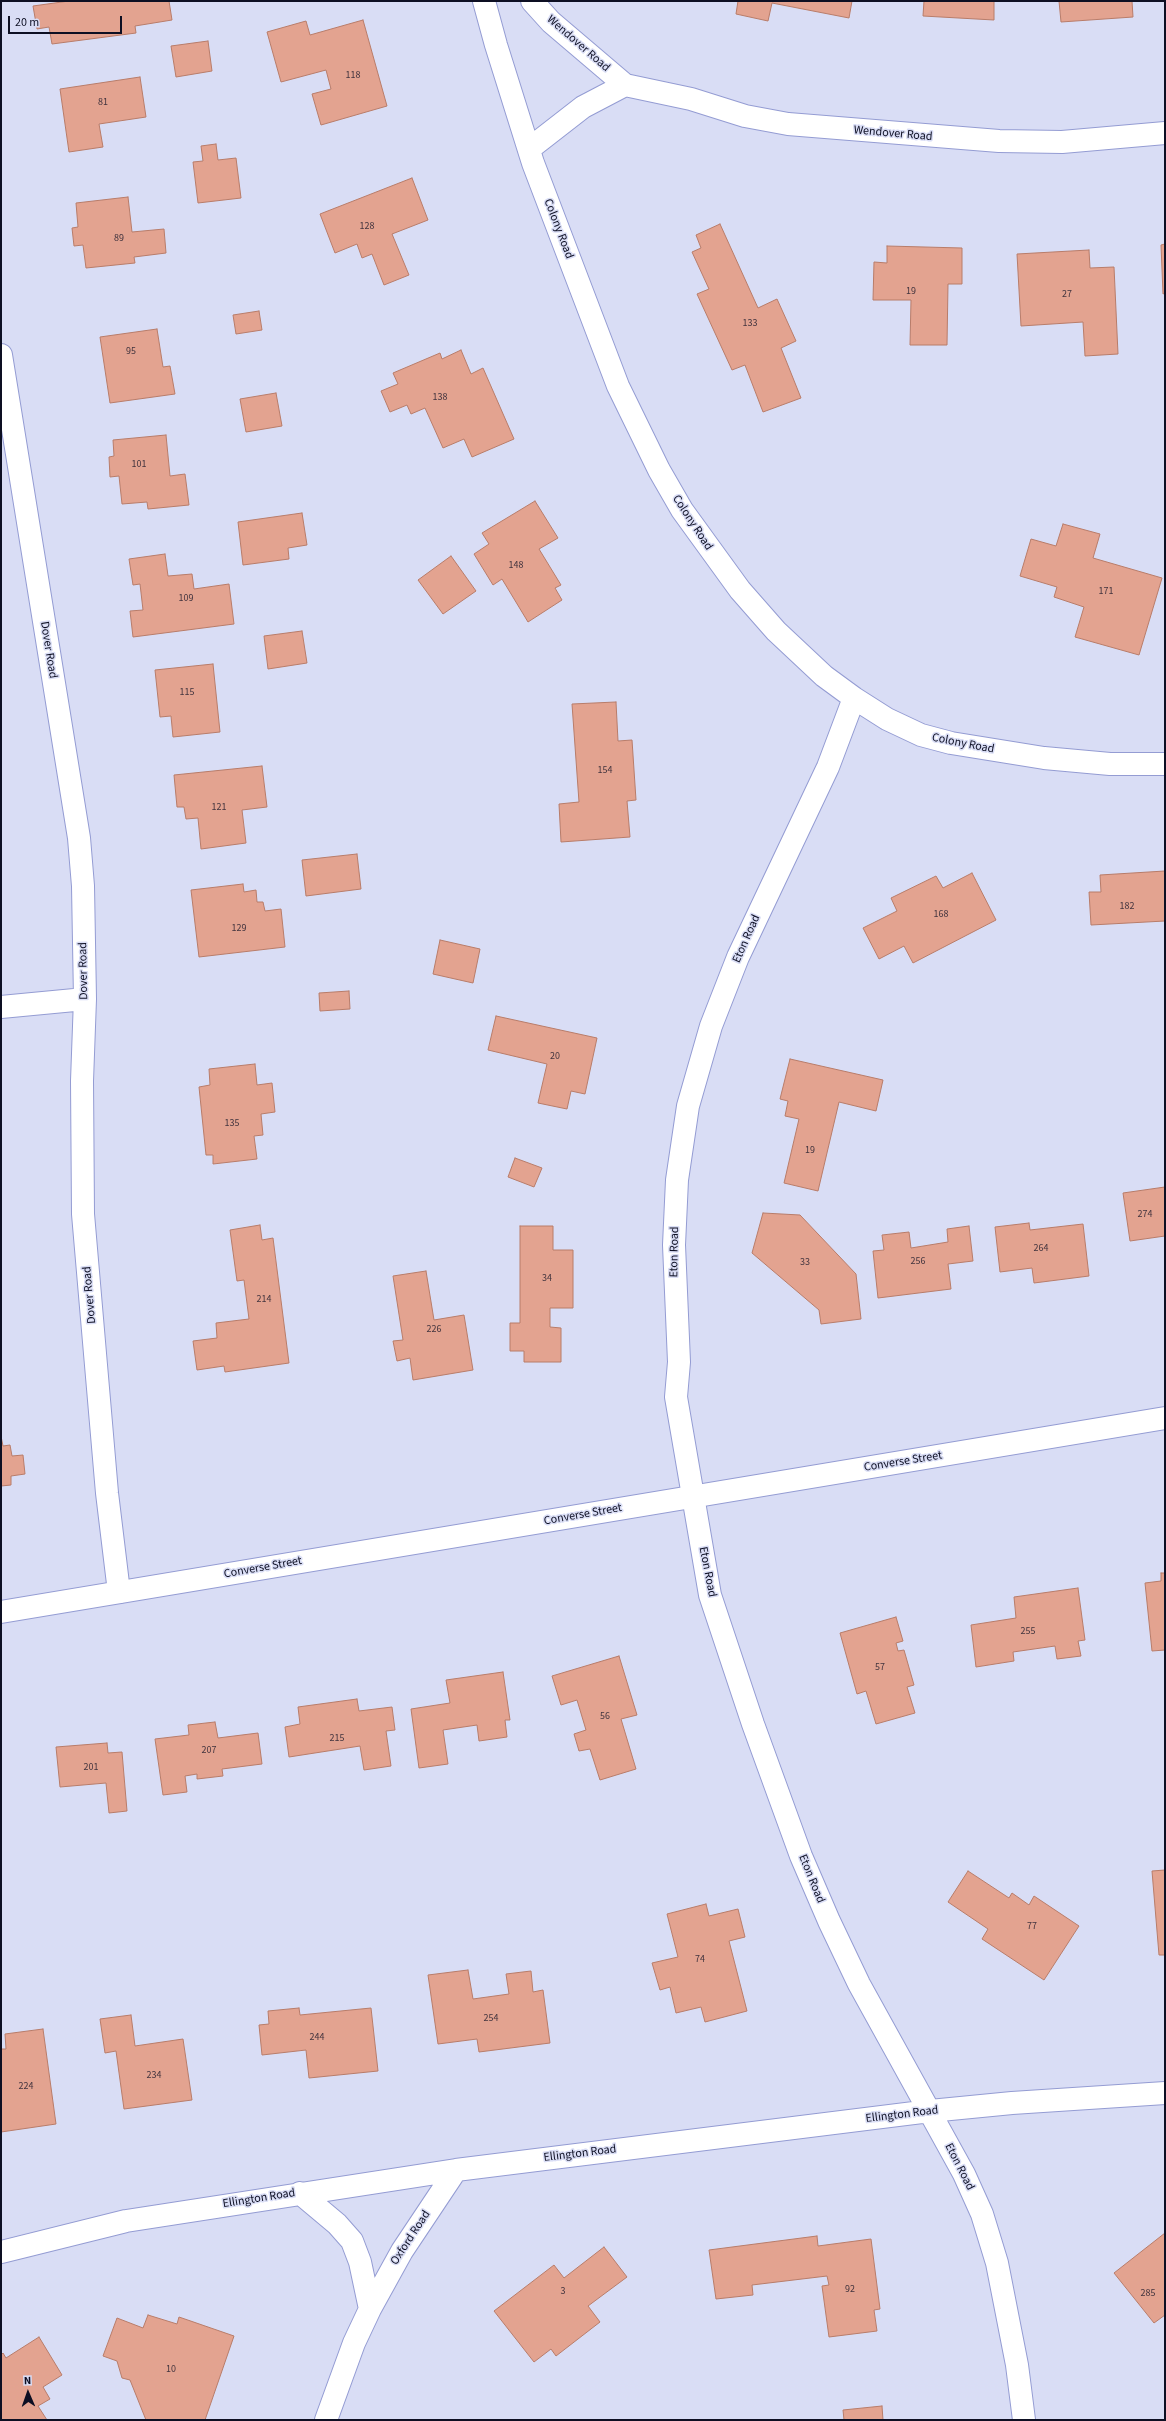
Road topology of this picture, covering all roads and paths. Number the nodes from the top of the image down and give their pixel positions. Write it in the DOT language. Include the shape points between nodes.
graph roads {
  1 [pos="484,1"];
  2 [pos="532,1"];
  3 [pos="625,85"];
  4 [pos="1165,133"];
  5 [pos="529,150"];
  6 [pos="1,355"];
  7 [pos="854,698"];
  8 [pos="1165,764"];
  9 [pos="85,999"];
  10 [pos="1,1007"];
  11 [pos="1165,1418"];
  12 [pos="693,1496"];
  13 [pos="119,1592"];
  14 [pos="1,1612"];
  15 [pos="1165,2093"];
  16 [pos="930,2111"];
  17 [pos="456,2170"];
  18 [pos="300,2193"];
  19 [pos="1,2252"];
  20 [pos="370,2309"];
  21 [pos="326,2420"];
  22 [pos="1024,2420"];
  1 -- 5 [label="street, Colony Road"];
  2 -- 3 [label="street, Wendover Road" via="551,22"];
  3 -- 4 [label="street, Wendover Road" via="691,99 745,116 788,124 937,138 1062,142"];
  3 -- 5 [label="street" via="583,107"];
  5 -- 7 [label="street, Colony Road" via="618,386 659,470 682,510 740,590 776,631 824,676"];
  6 -- 9 [label="street, Dover Road" via="78,838 83,886"];
  7 -- 8 [label="street, Colony Road" via="886,719 921,735 951,743 1044,758 1110,764"];
  7 -- 12 [label="street, Eton Road" via="828,767 738,957 711,1026 688,1106 677,1180 674,1245 679,1362 676,1397"];
  9 -- 10 [label="street"];
  9 -- 13 [label="street, Dover Road" via="82,1081 83,1214 107,1493"];
  11 -- 12 [label="street, Converse Street"];
  12 -- 13 [label="street, Converse Street"];
  12 -- 16 [label="street, Eton Road" via="710,1595 801,1856 859,1984"];
  13 -- 14 [label="street, Converse Street"];
  15 -- 16 [label="street, Ellington Road"];
  16 -- 17 [label="street, Ellington Road"];
  16 -- 22 [label="street, Eton Road" via="982,2214 997,2263 1017,2365"];
  17 -- 18 [label="street, Ellington Road"];
  17 -- 20 [label="street, Oxford Road" via="402,2251"];
  18 -- 19 [label="street, Ellington Road" via="126,2221"];
  18 -- 20 [label="street" via="337,2224 352,2241 360,2262"];
  20 -- 21 [label="street, Oxford Road" via="351,2350"];
}
